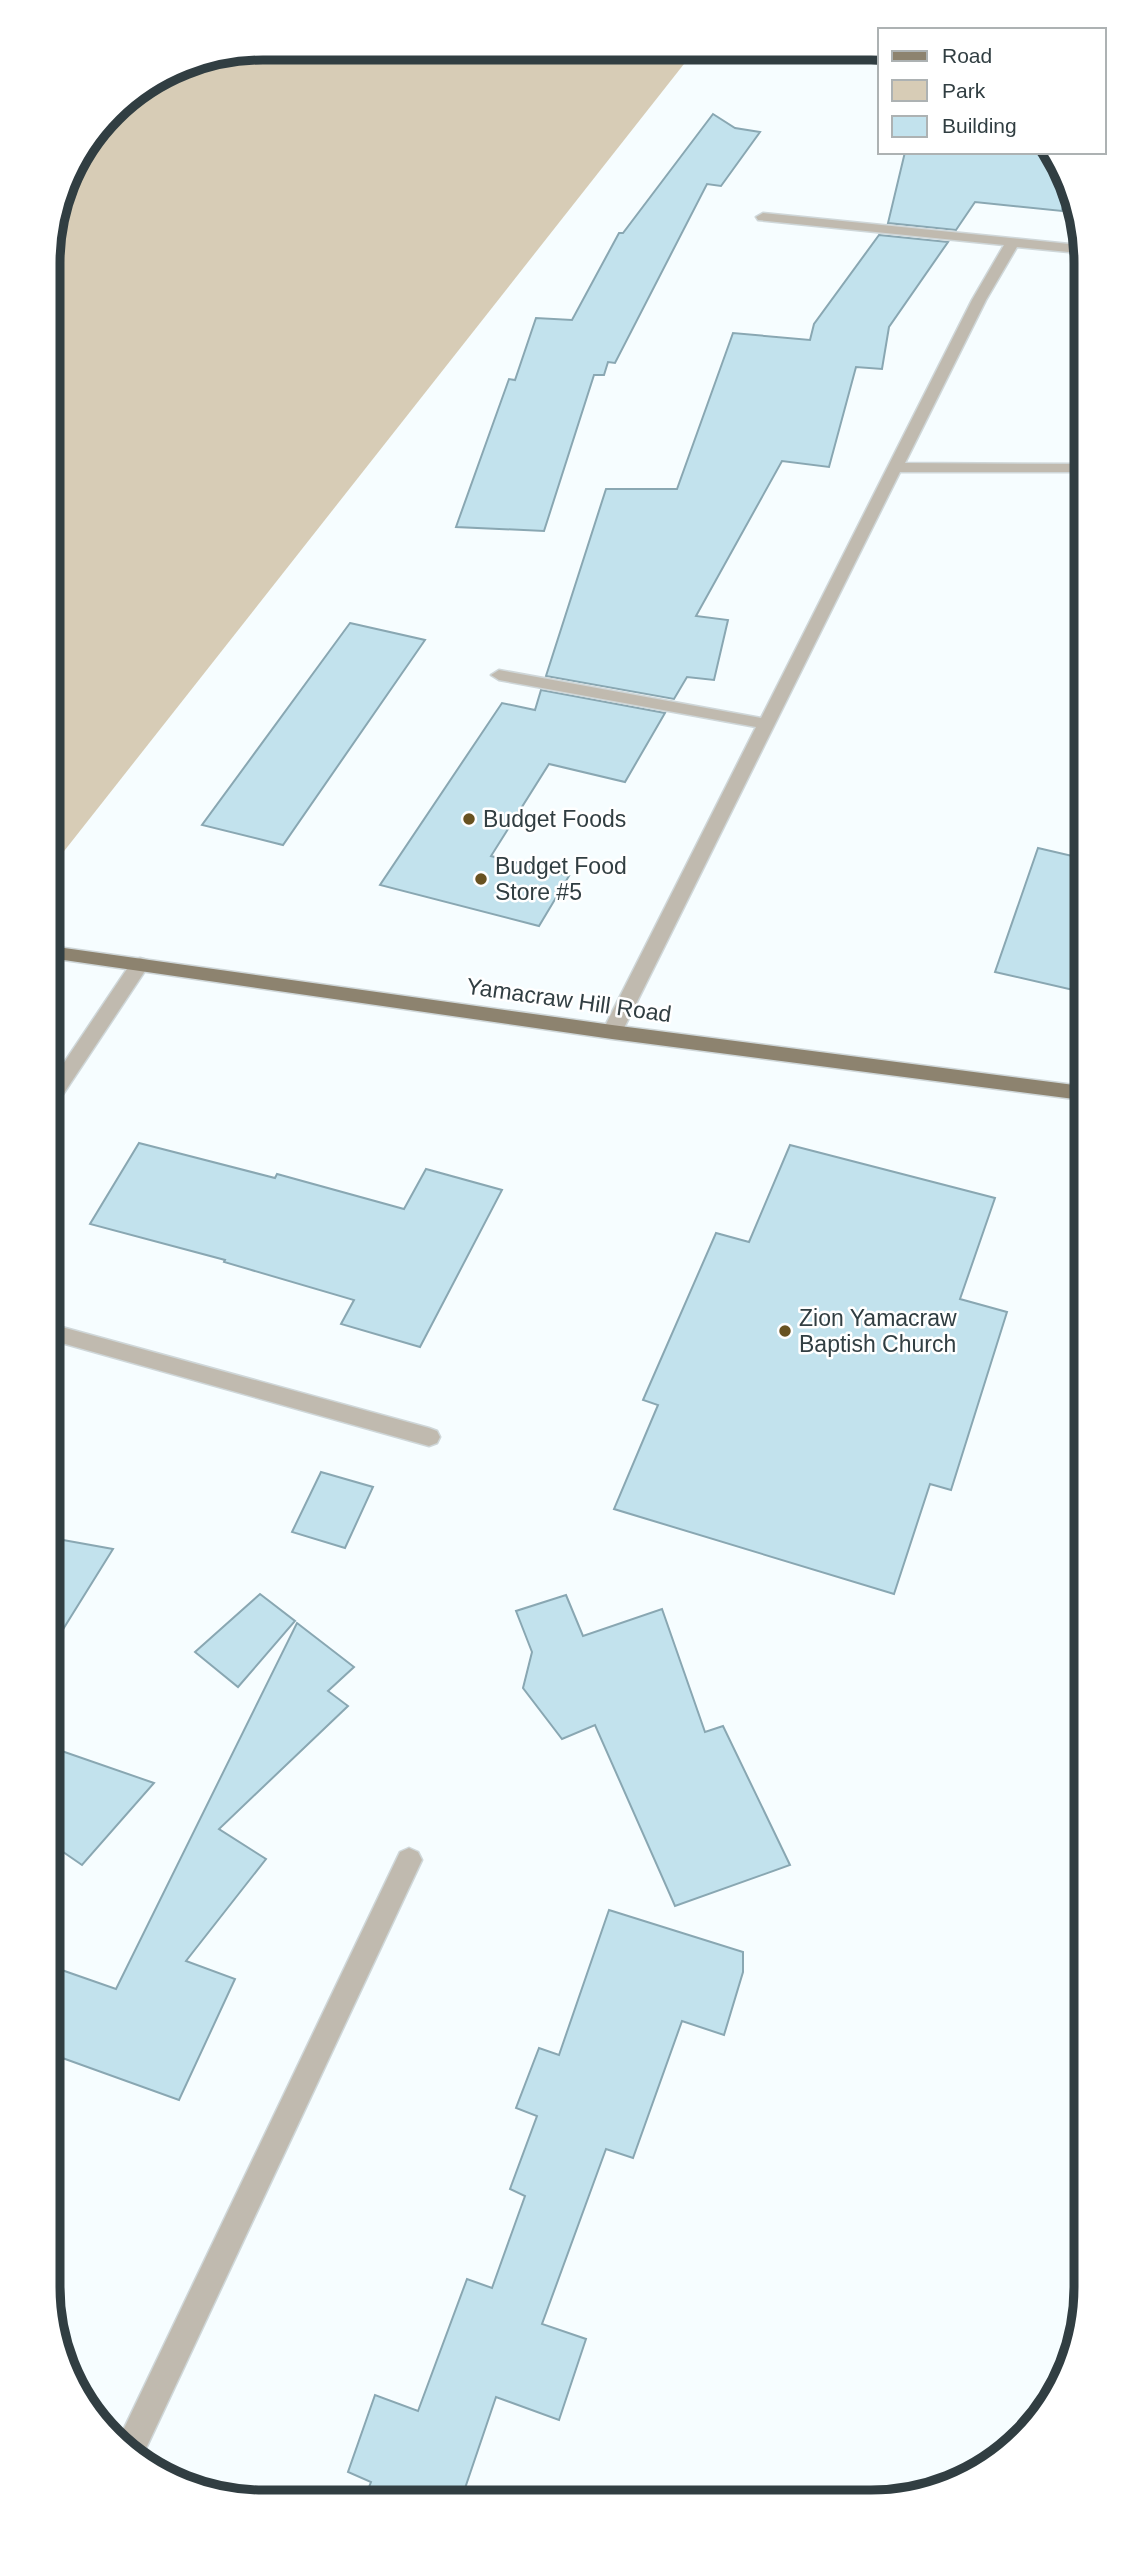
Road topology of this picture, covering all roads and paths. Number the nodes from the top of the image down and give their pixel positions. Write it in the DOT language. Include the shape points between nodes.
graph roads {
  1 [pos="763,217"];
  2 [pos="1012,243"];
  3 [pos="1073,249"];
  4 [pos="895,467"];
  5 [pos="1074,468"];
  6 [pos="499,675"];
  7 [pos="766,724"];
  8 [pos="60,958"];
  9 [pos="140,964"];
  10 [pos="612,1032"];
  11 [pos="60,1084"];
  12 [pos="1074,1092"];
  13 [pos="59,1334"];
  14 [pos="429,1437"];
  15 [pos="409,1860"];
  16 [pos="133,2443"];
  1 -- 2 [label="street"];
  2 -- 3 [label="street"];
  2 -- 4 [label="street"];
  4 -- 5 [label="street"];
  4 -- 7 [label="street"];
  6 -- 7 [label="street"];
  7 -- 10 [label="street"];
  8 -- 9 [label="main road, Yamacraw Hill Road"];
  9 -- 10 [label="main road, Yamacraw Hill Road"];
  9 -- 11 [label="street"];
  10 -- 12 [label="main road, Yamacraw Hill Road"];
  13 -- 14 [label="street"];
  15 -- 16 [label="street"];
}
